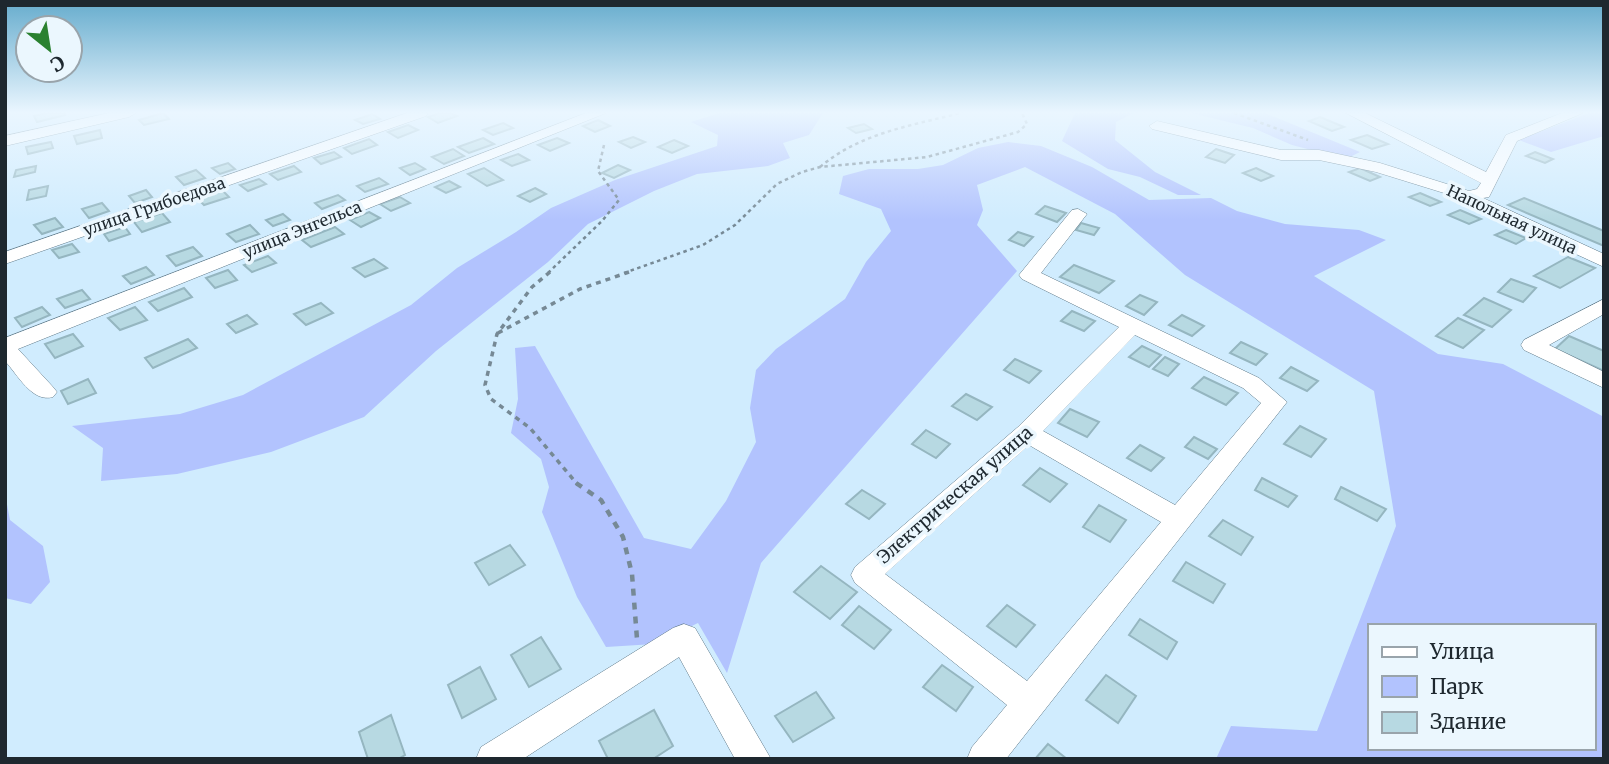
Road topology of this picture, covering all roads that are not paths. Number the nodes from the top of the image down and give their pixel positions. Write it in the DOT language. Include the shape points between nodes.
graph roads {
  1 [pos="319,149"];
  2 [pos="509,149"];
  3 [pos="1254,149"];
  4 [pos="1428,149"];
  5 [pos="1505,149"];
  6 [pos="1490,182"];
  7 [pos="1467,197"];
  8 [pos="1078,214"];
  9 [pos="5,258"];
  10 [pos="1604,261"];
  11 [pos="1604,305"];
  12 [pos="1582,318"];
  13 [pos="1133,325"];
  14 [pos="1604,329"];
  15 [pos="5,346"];
  16 [pos="1604,381"];
  17 [pos="45,392"];
  18 [pos="1027,433"];
  19 [pos="1179,520"];
  20 [pos="1030,703"];
  21 [pos="494,759"];
  22 [pos="754,759"];
  23 [pos="984,759"];
  1 -- 9 [label="street, улица Грибоедова"];
  2 -- 15 [label="street, улица Энгельса"];
  3 -- 7 [label="street, Напольная улица" via="1281,155 1319,155 1380,168"];
  4 -- 6 [label="street"];
  5 -- 6 [label="lane"];
  6 -- 7 [label="street" via="1483,193"];
  7 -- 10 [label="street, Напольная улица"];
  8 -- 13 [label="street" via="1029,275"];
  11 -- 12 [label="street"];
  12 -- 14 [label="street"];
  12 -- 16 [label="street" via="1532,345"];
  13 -- 18 [label="street, Электрическая улица"];
  13 -- 19 [label="street" via="1251,383 1275,402"];
  15 -- 17 [label="street"];
  18 -- 19 [label="street"];
  18 -- 20 [label="street, Электрическая улица" via="864,575"];
  19 -- 20 [label="street"];
  20 -- 23 [label="street"];
  21 -- 22 [label="street" via="684,637"];
}
